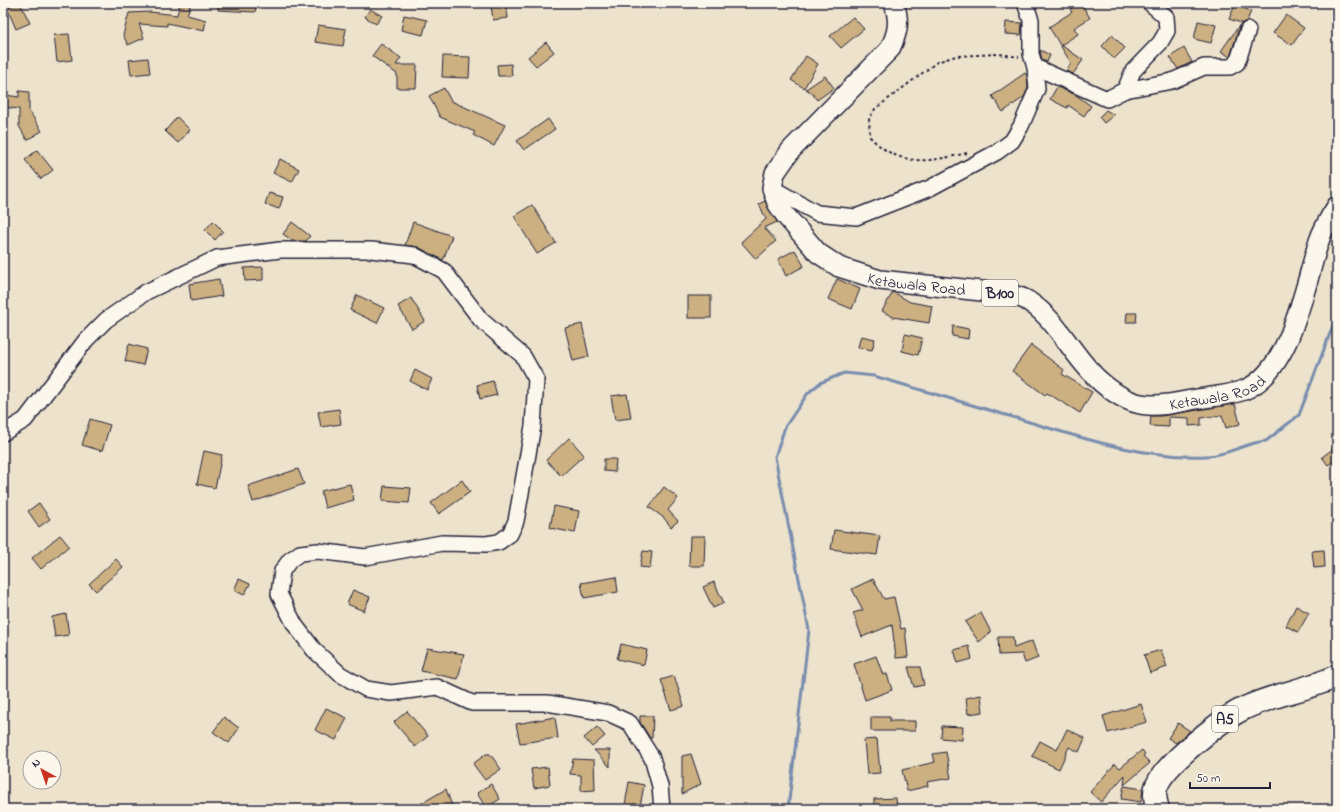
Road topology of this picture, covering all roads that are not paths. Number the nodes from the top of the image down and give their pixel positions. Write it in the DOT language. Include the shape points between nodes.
graph roads {
  1 [pos="894,3"];
  2 [pos="1025,3"];
  3 [pos="1150,3"];
  4 [pos="1248,30"];
  5 [pos="1033,61"];
  6 [pos="1124,90"];
  7 [pos="772,188"];
  8 [pos="1337,206"];
  9 [pos="3,433"];
  10 [pos="1337,676"];
  11 [pos="662,809"];
  12 [pos="1158,809"];
  1 -- 7 [label="main road" via="897,34 890,49 791,150 775,173"];
  2 -- 5 [label="street" via="1031,20"];
  3 -- 6 [label="street" via="1166,17 1167,31 1160,43 1133,71"];
  4 -- 6 [label="street" via="1237,63 1230,67 1204,67 1172,81"];
  5 -- 6 [label="street" via="1107,99"];
  5 -- 7 [label="street" via="1037,89 1012,141 997,152 930,188 856,217 817,213"];
  7 -- 8 [label="main road, Ketawala Road / B100" via="777,203 786,216 818,253 839,267 880,280 1009,294 1022,298 1041,311 1101,383 1119,395 1144,406 1162,406 1244,390 1261,381 1281,355 1305,292 1319,239"];
  9 -- 11 [label="street" via="25,420 86,340 106,320 146,292 217,258 280,250 371,250 414,255 444,270 481,320 523,356 536,379 533,426 516,521 510,534 499,542 486,544 442,542 365,556 318,551 300,553 290,560 282,571 278,594 295,625 314,650 340,674 366,689 391,693 437,687 472,703 547,703 608,713 630,723 652,758 660,786"];
  10 -- 12 [label="highway, A5" via="1246,707 1215,726 1162,775 1155,790"];
}
